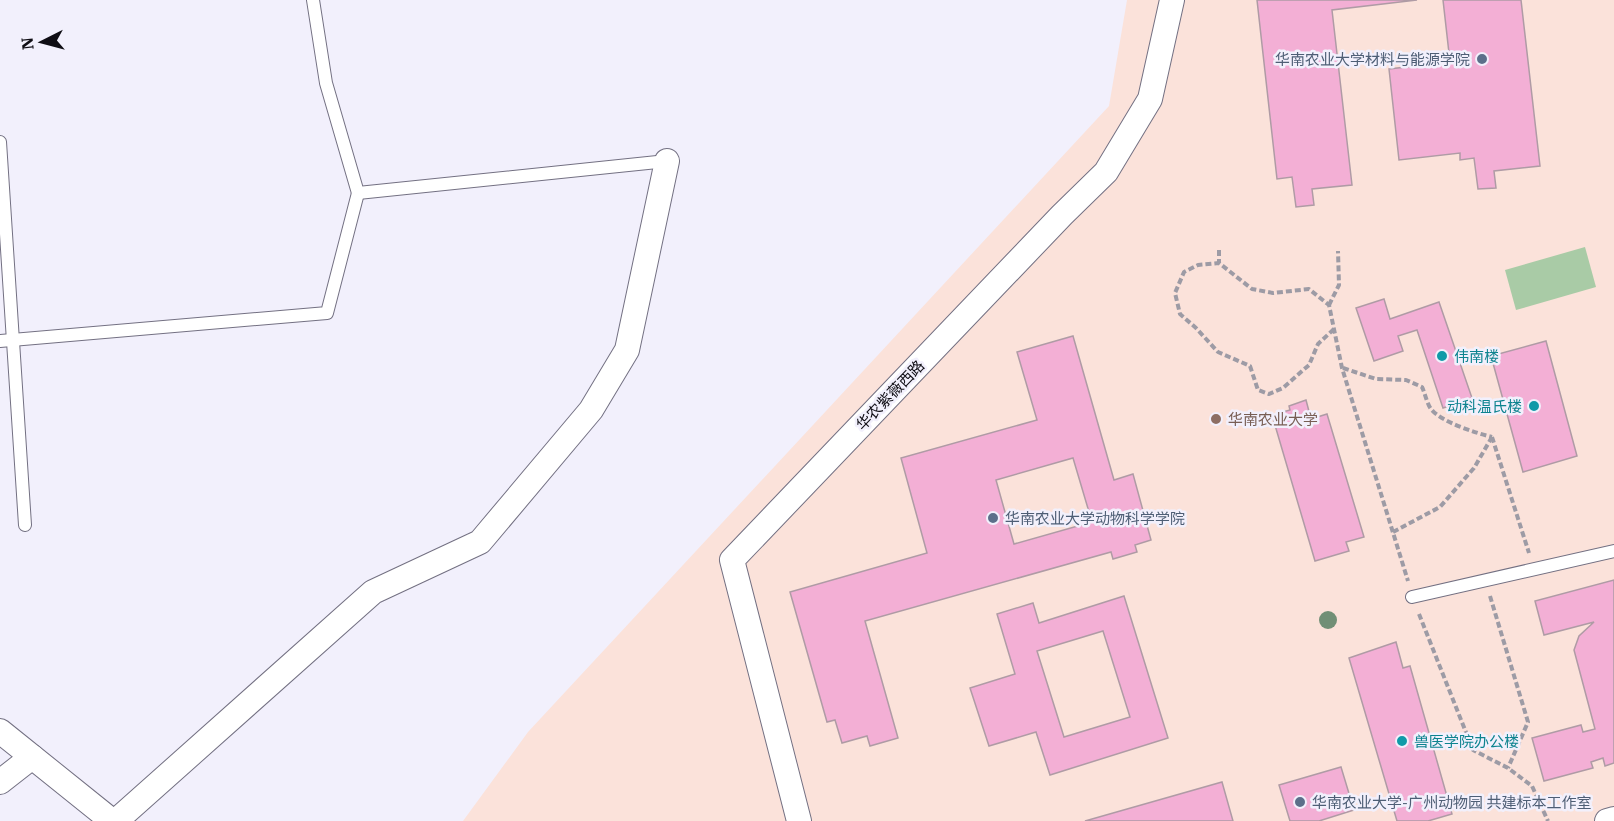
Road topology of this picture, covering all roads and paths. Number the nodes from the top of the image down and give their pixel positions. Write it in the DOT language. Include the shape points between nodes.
graph roads {
  1 [pos="313,0"];
  2 [pos="1172,0"];
  3 [pos="0,142"];
  4 [pos="667,161"];
  5 [pos="358,193"];
  6 [pos="1219,250"];
  7 [pos="1338,251"];
  8 [pos="1219,263"];
  9 [pos="1329,305"];
  10 [pos="1334,329"];
  11 [pos="13,339"];
  12 [pos="0,341"];
  13 [pos="1342,368"];
  14 [pos="1492,437"];
  15 [pos="25,525"];
  16 [pos="1393,532"];
  17 [pos="1614,551"];
  18 [pos="1534,568"];
  19 [pos="1485,579"];
  20 [pos="1412,597"];
  21 [pos="0,731"];
  22 [pos="32,757"];
  23 [pos="1508,768"];
  24 [pos="0,782"];
  25 [pos="1614,819"];
  26 [pos="114,821"];
  27 [pos="799,821"];
  28 [pos="1548,821"];
  29 [pos="1607,821"];
  1 -- 5 [label="lane" via="326,83"];
  2 -- 27 [label="street, 华农紫薇西路" via="1150,99 1106,172 732,560"];
  3 -- 11 [label="lane"];
  4 -- 5 [label="lane"];
  4 -- 26 [label="street" via="627,350 584,418 480,542 373,592"];
  5 -- 11 [label="lane" via="327,313"];
  6 -- 8 [label="path"];
  7 -- 9 [label="path" via="1339,285"];
  8 -- 9 [label="path" via="1252,289 1273,293 1309,289"];
  8 -- 10 [label="path" via="1198,265 1184,272 1175,293 1180,314 1218,352 1250,366 1258,390 1269,394 1283,388 1309,365 1318,344"];
  9 -- 10 [label="path"];
  10 -- 13 [label="path"];
  11 -- 12 [label="lane"];
  11 -- 15 [label="lane"];
  13 -- 14 [label="path" via="1376,379 1406,380 1422,387 1430,409"];
  13 -- 16 [label="path"];
  14 -- 16 [label="path" via="1474,468 1440,507"];
  14 -- 18 [label="path"];
  16 -- 20 [label="path"];
  17 -- 18 [label="lane"];
  18 -- 19 [label="lane"];
  19 -- 20 [label="lane"];
  19 -- 23 [label="path" via="1528,722"];
  20 -- 23 [label="path" via="1473,750"];
  21 -- 22 [label="street"];
  22 -- 24 [label="street"];
  22 -- 26 [label="street"];
  23 -- 28 [label="path" via="1532,786"];
  25 -- 29 [label="street"];
}
